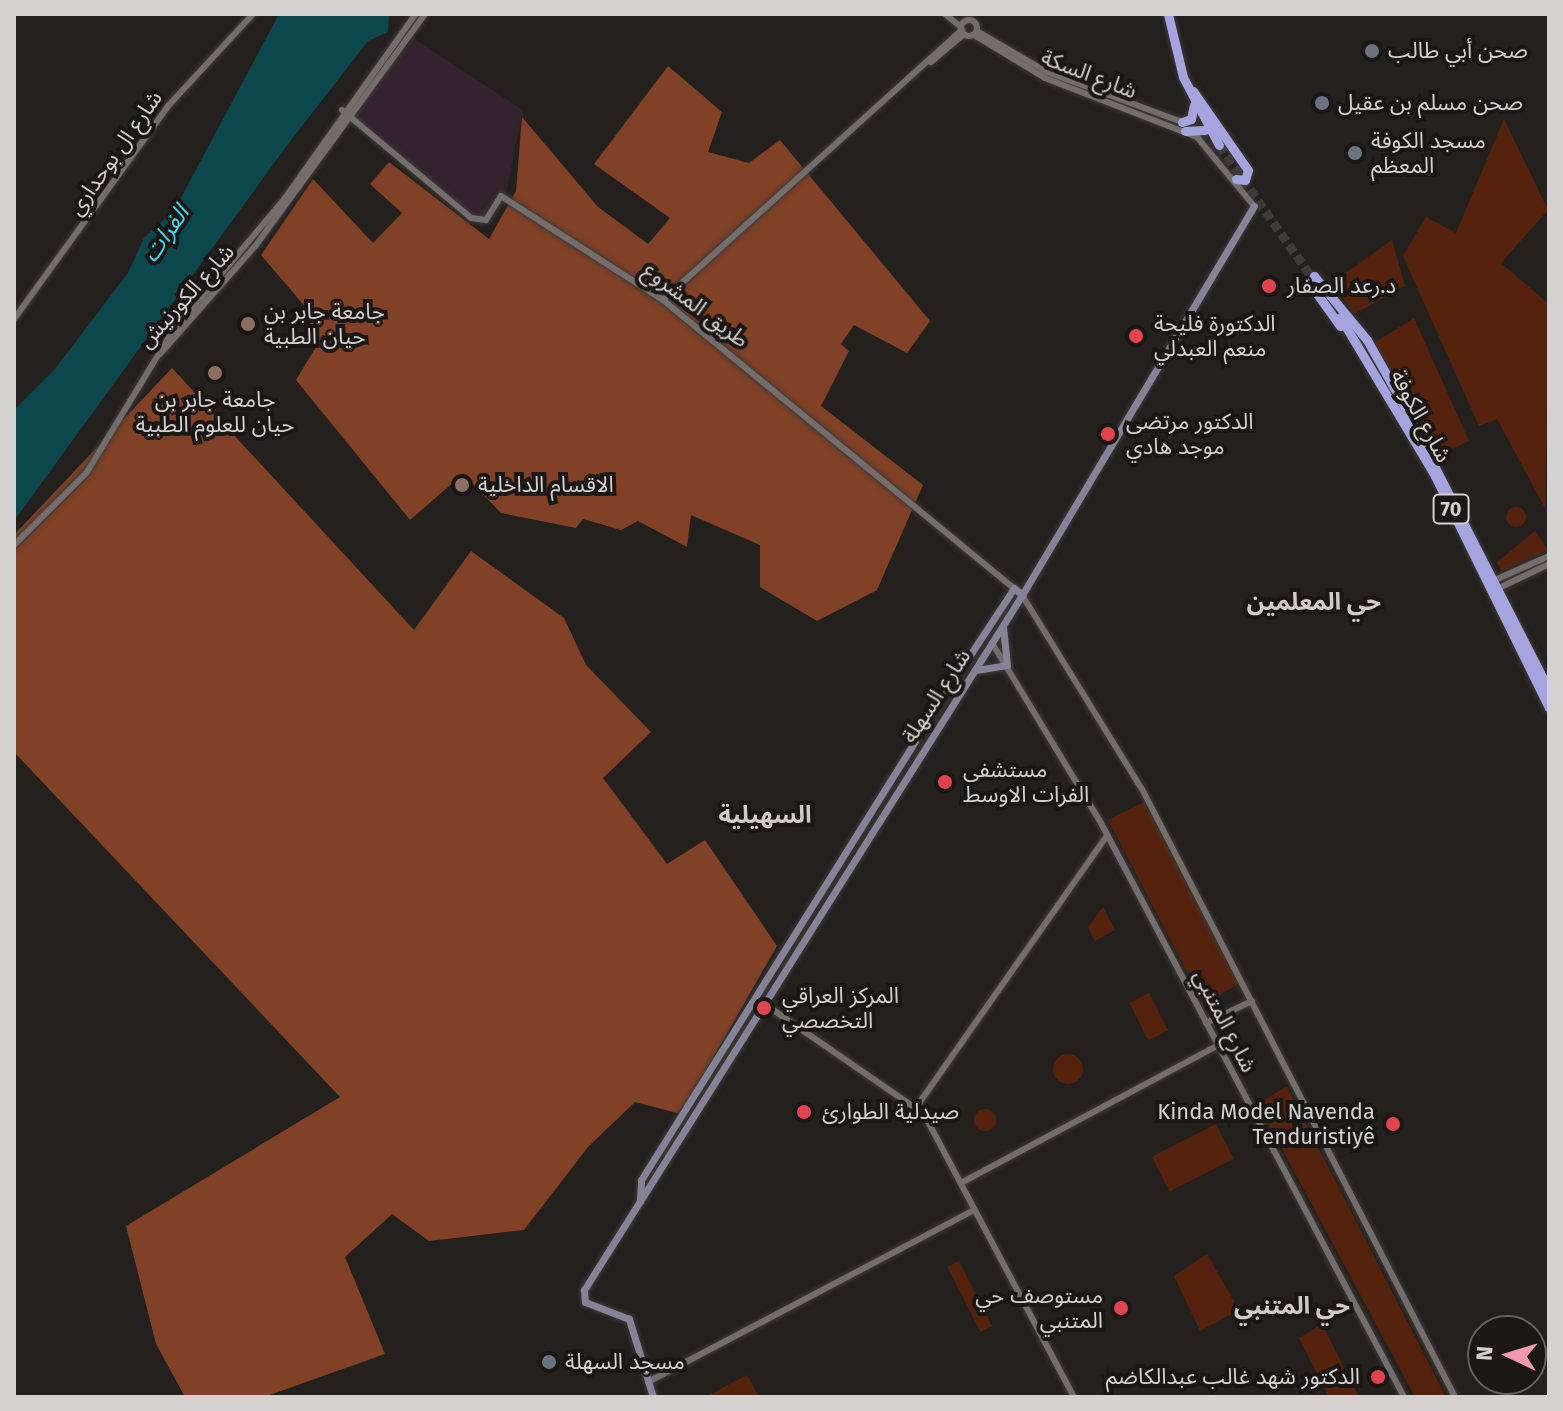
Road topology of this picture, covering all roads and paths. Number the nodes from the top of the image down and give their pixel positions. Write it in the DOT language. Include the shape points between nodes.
graph roads {
  1 [pos="253,14"];
  2 [pos="416,14"];
  3 [pos="425,14"];
  4 [pos="945,14"];
  5 [pos="957,14"];
  6 [pos="1170,14"];
  7 [pos="969,23"];
  8 [pos="975,33"];
  9 [pos="1193,90"];
  10 [pos="1194,105"];
  11 [pos="345,112"];
  12 [pos="1184,127"];
  13 [pos="1220,143"];
  14 [pos="1236,179"];
  15 [pos="1254,206"];
  16 [pos="663,300"];
  17 [pos="1342,315"];
  18 [pos="14,319"];
  19 [pos="1402,408"];
  20 [pos="14,545"];
  21 [pos="1549,556"];
  22 [pos="1479,559"];
  23 [pos="1549,564"];
  24 [pos="1497,584"];
  25 [pos="1014,588"];
  26 [pos="1022,595"];
  27 [pos="1004,625"];
  28 [pos="992,643"];
  29 [pos="1007,665"];
  30 [pos="972,672"];
  31 [pos="1549,690"];
  32 [pos="1549,708"];
  33 [pos="1107,836"];
  34 [pos="853,841"];
  35 [pos="862,846"];
  36 [pos="1252,1001"];
  37 [pos="763,1003"];
  38 [pos="1206,1023"];
  39 [pos="1217,1046"];
  40 [pos="917,1106"];
  41 [pos="961,1183"];
  42 [pos="640,1201"];
  43 [pos="974,1210"];
  44 [pos="648,1382"];
  45 [pos="653,1397"];
  46 [pos="1074,1397"];
  47 [pos="1404,1397"];
  48 [pos="1455,1397"];
  1 -- 18 [label="street, شارع ال بوحداري" via="168,106"];
  2 -- 11 [label="street, شارع الكورنيش"];
  3 -- 11 [label="street, شارع الكورنيش"];
  4 -- 7 [label="street"];
  5 -- 7 [label="street"];
  6 -- 9 [label="highway"];
  6 -- 10 [label="highway"];
  7 -- 8 [label="street"];
  7 -- 8 [label="street"];
  7 -- 16 [label="street"];
  8 -- 12 [label="street, شارع السكة" via="1047,72"];
  9 -- 13 [label="highway"];
  9 -- 14 [label="highway" via="1248,170 1245,180"];
  10 -- 12 [label="highway"];
  10 -- 13 [label="highway"];
  11 -- 16 [label="street, طريق المشروع" via="471,218 486,220 501,196"];
  11 -- 20 [label="street, شارع الكورنيش" via="287,199 148,365 87,472"];
  12 -- 13 [label="highway" via="1200,125"];
  12 -- 14 [label="street, شارع السكة"];
  14 -- 15 [label="street"];
  15 -- 26 [label="main road, شارع السهلة"];
  16 -- 25 [label="street, طريق المشروع"];
  17 -- 19 [label="highway, شارع الكوفة / 70"];
  19 -- 19 [label="highway" via="1367,340 1314,276 1311,286"];
  19 -- 22 [label="highway, شارع الكوفة / 70"];
  21 -- 24 [label="street"];
  22 -- 24 [label="highway, شارع الكوفة / 70"];
  22 -- 32 [label="highway, شارع الكوفة / 70"];
  23 -- 24 [label="street"];
  24 -- 31 [label="highway, شارع الكوفة / 70"];
  25 -- 26 [label="main road, طريق المشروع"];
  25 -- 34 [label="main road, شارع السهلة"];
  26 -- 27 [label="main road, شارع السهلة"];
  26 -- 36 [label="street, شارع المتنبي" via="1120,748"];
  27 -- 28 [label="main road, شارع السهلة"];
  27 -- 29 [label="main road"];
  28 -- 29 [label="street, شارع المتنبي"];
  28 -- 30 [label="main road, شارع السهلة"];
  29 -- 30 [label="main road"];
  29 -- 33 [label="street, شارع المتنبي"];
  30 -- 35 [label="main road, شارع السهلة"];
  33 -- 38 [label="street, شارع المتنبي"];
  33 -- 40 [label="street"];
  34 -- 35 [label="main road"];
  34 -- 42 [label="main road, شارع السهلة" via="641,1180"];
  35 -- 37 [label="main road, شارع السهلة"];
  36 -- 38 [label="street"];
  36 -- 48 [label="street, شارع المتنبي"];
  37 -- 40 [label="street"];
  37 -- 42 [label="main road, شارع السهلة"];
  38 -- 39 [label="street, شارع المتنبي"];
  39 -- 41 [label="street"];
  39 -- 47 [label="street, شارع المتنبي"];
  40 -- 41 [label="street"];
  41 -- 43 [label="street"];
  42 -- 44 [label="main road, شارع السهلة" via="583,1298 629,1319"];
  43 -- 44 [label="street"];
  43 -- 46 [label="street"];
  44 -- 45 [label="main road, شارع السهلة"];
}
